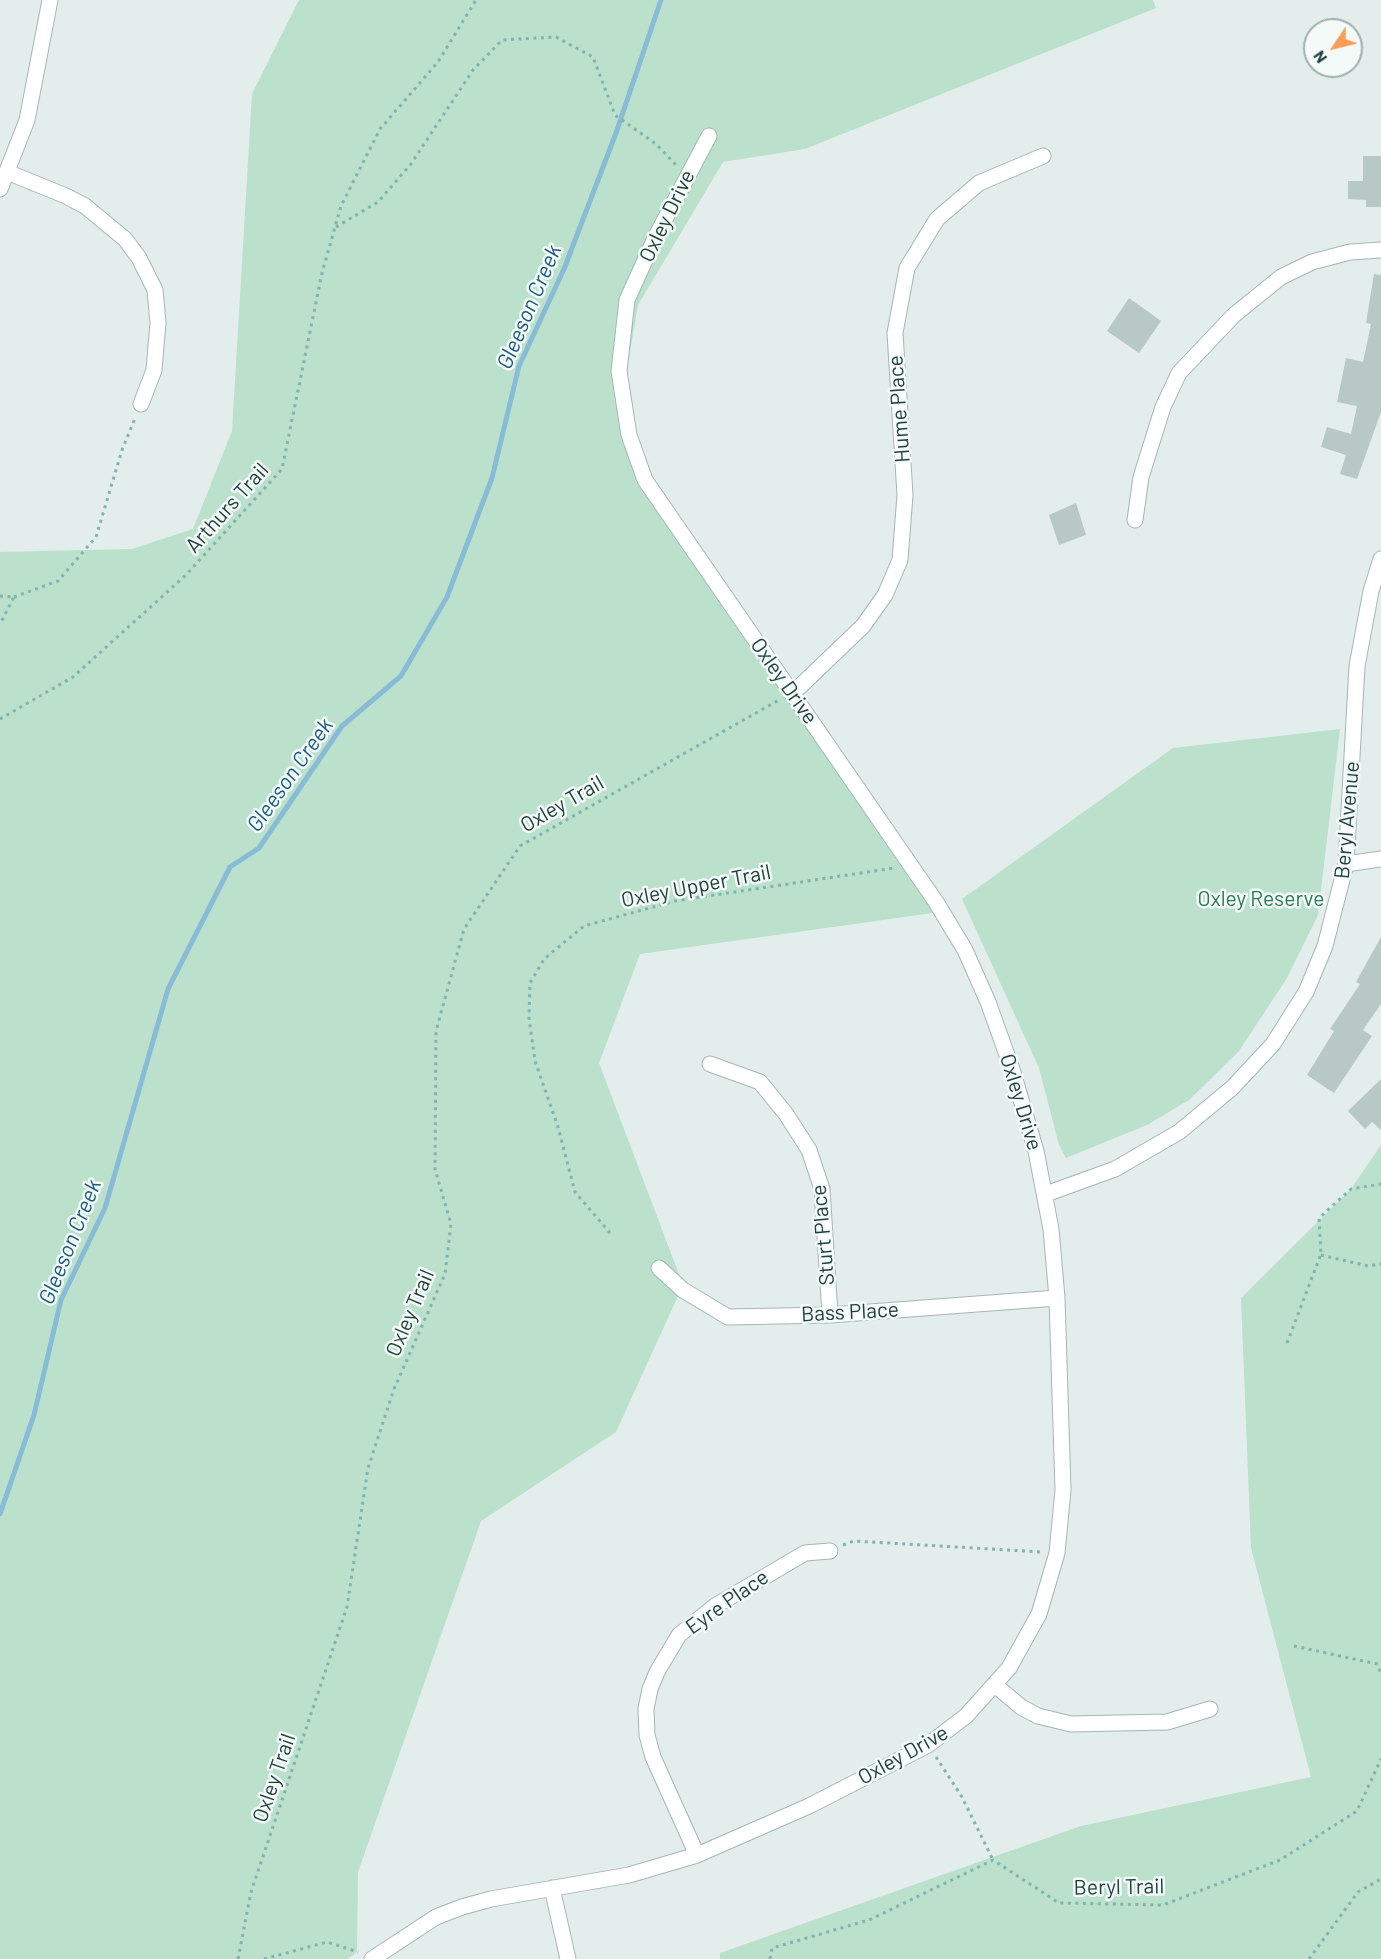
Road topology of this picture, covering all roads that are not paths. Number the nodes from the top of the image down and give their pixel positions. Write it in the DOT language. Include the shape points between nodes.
graph roads {
  1 [pos="50,0"];
  2 [pos="710,136"];
  3 [pos="1043,156"];
  4 [pos="8,172"];
  5 [pos="0,189"];
  6 [pos="1381,250"];
  7 [pos="141,404"];
  8 [pos="1135,520"];
  9 [pos="1381,559"];
  10 [pos="792,694"];
  11 [pos="1381,859"];
  12 [pos="1346,864"];
  13 [pos="710,1064"];
  14 [pos="1046,1194"];
  15 [pos="659,1268"];
  16 [pos="1057,1298"];
  17 [pos="830,1315"];
  18 [pos="830,1551"];
  19 [pos="995,1686"];
  20 [pos="1210,1709"];
  21 [pos="697,1855"];
  22 [pos="552,1888"];
  23 [pos="373,1958"];
  24 [pos="568,1959"];
  1 -- 4 [label="street" via="27,120"];
  2 -- 10 [label="street, Oxley Drive" via="688,172 627,300 619,371 628,435 645,480"];
  3 -- 10 [label="street, Hume Place" via="979,183 937,219 907,268 895,333 904,495 900,560 885,595 863,626"];
  4 -- 5 [label="street"];
  4 -- 7 [label="street" via="85,206 125,239 139,258 155,290 158,323 154,370"];
  6 -- 8 [label="street" via="1331,256 1281,277 1234,315 1179,373 1163,407 1141,477"];
  9 -- 12 [label="street, Beryl Avenue" via="1357,666"];
  10 -- 14 [label="street, Oxley Drive" via="964,951 988,1002 1012,1069"];
  11 -- 12 [label="street"];
  12 -- 14 [label="street, Beryl Avenue" via="1325,946 1301,1001 1273,1044 1232,1088 1179,1132 1115,1169"];
  13 -- 17 [label="street, Sturt Place" via="760,1082 809,1150 822,1189"];
  14 -- 16 [label="street, Oxley Drive"];
  15 -- 17 [label="street, Bass Place" via="683,1290 728,1317"];
  16 -- 17 [label="street, Bass Place"];
  16 -- 19 [label="street, Oxley Drive" via="1063,1490 1057,1553 1039,1614"];
  18 -- 21 [label="street, Eyre Place" via="806,1553 715,1606 679,1635 653,1680 646,1709 653,1756"];
  19 -- 20 [label="street" via="1038,1716 1071,1724 1167,1722"];
  19 -- 21 [label="street, Oxley Drive" via="966,1716 928,1745 809,1806"];
  21 -- 22 [label="street, Oxley Drive" via="630,1875"];
  22 -- 23 [label="street, Oxley Drive" via="491,1899 436,1917"];
  22 -- 24 [label="street"];
}
